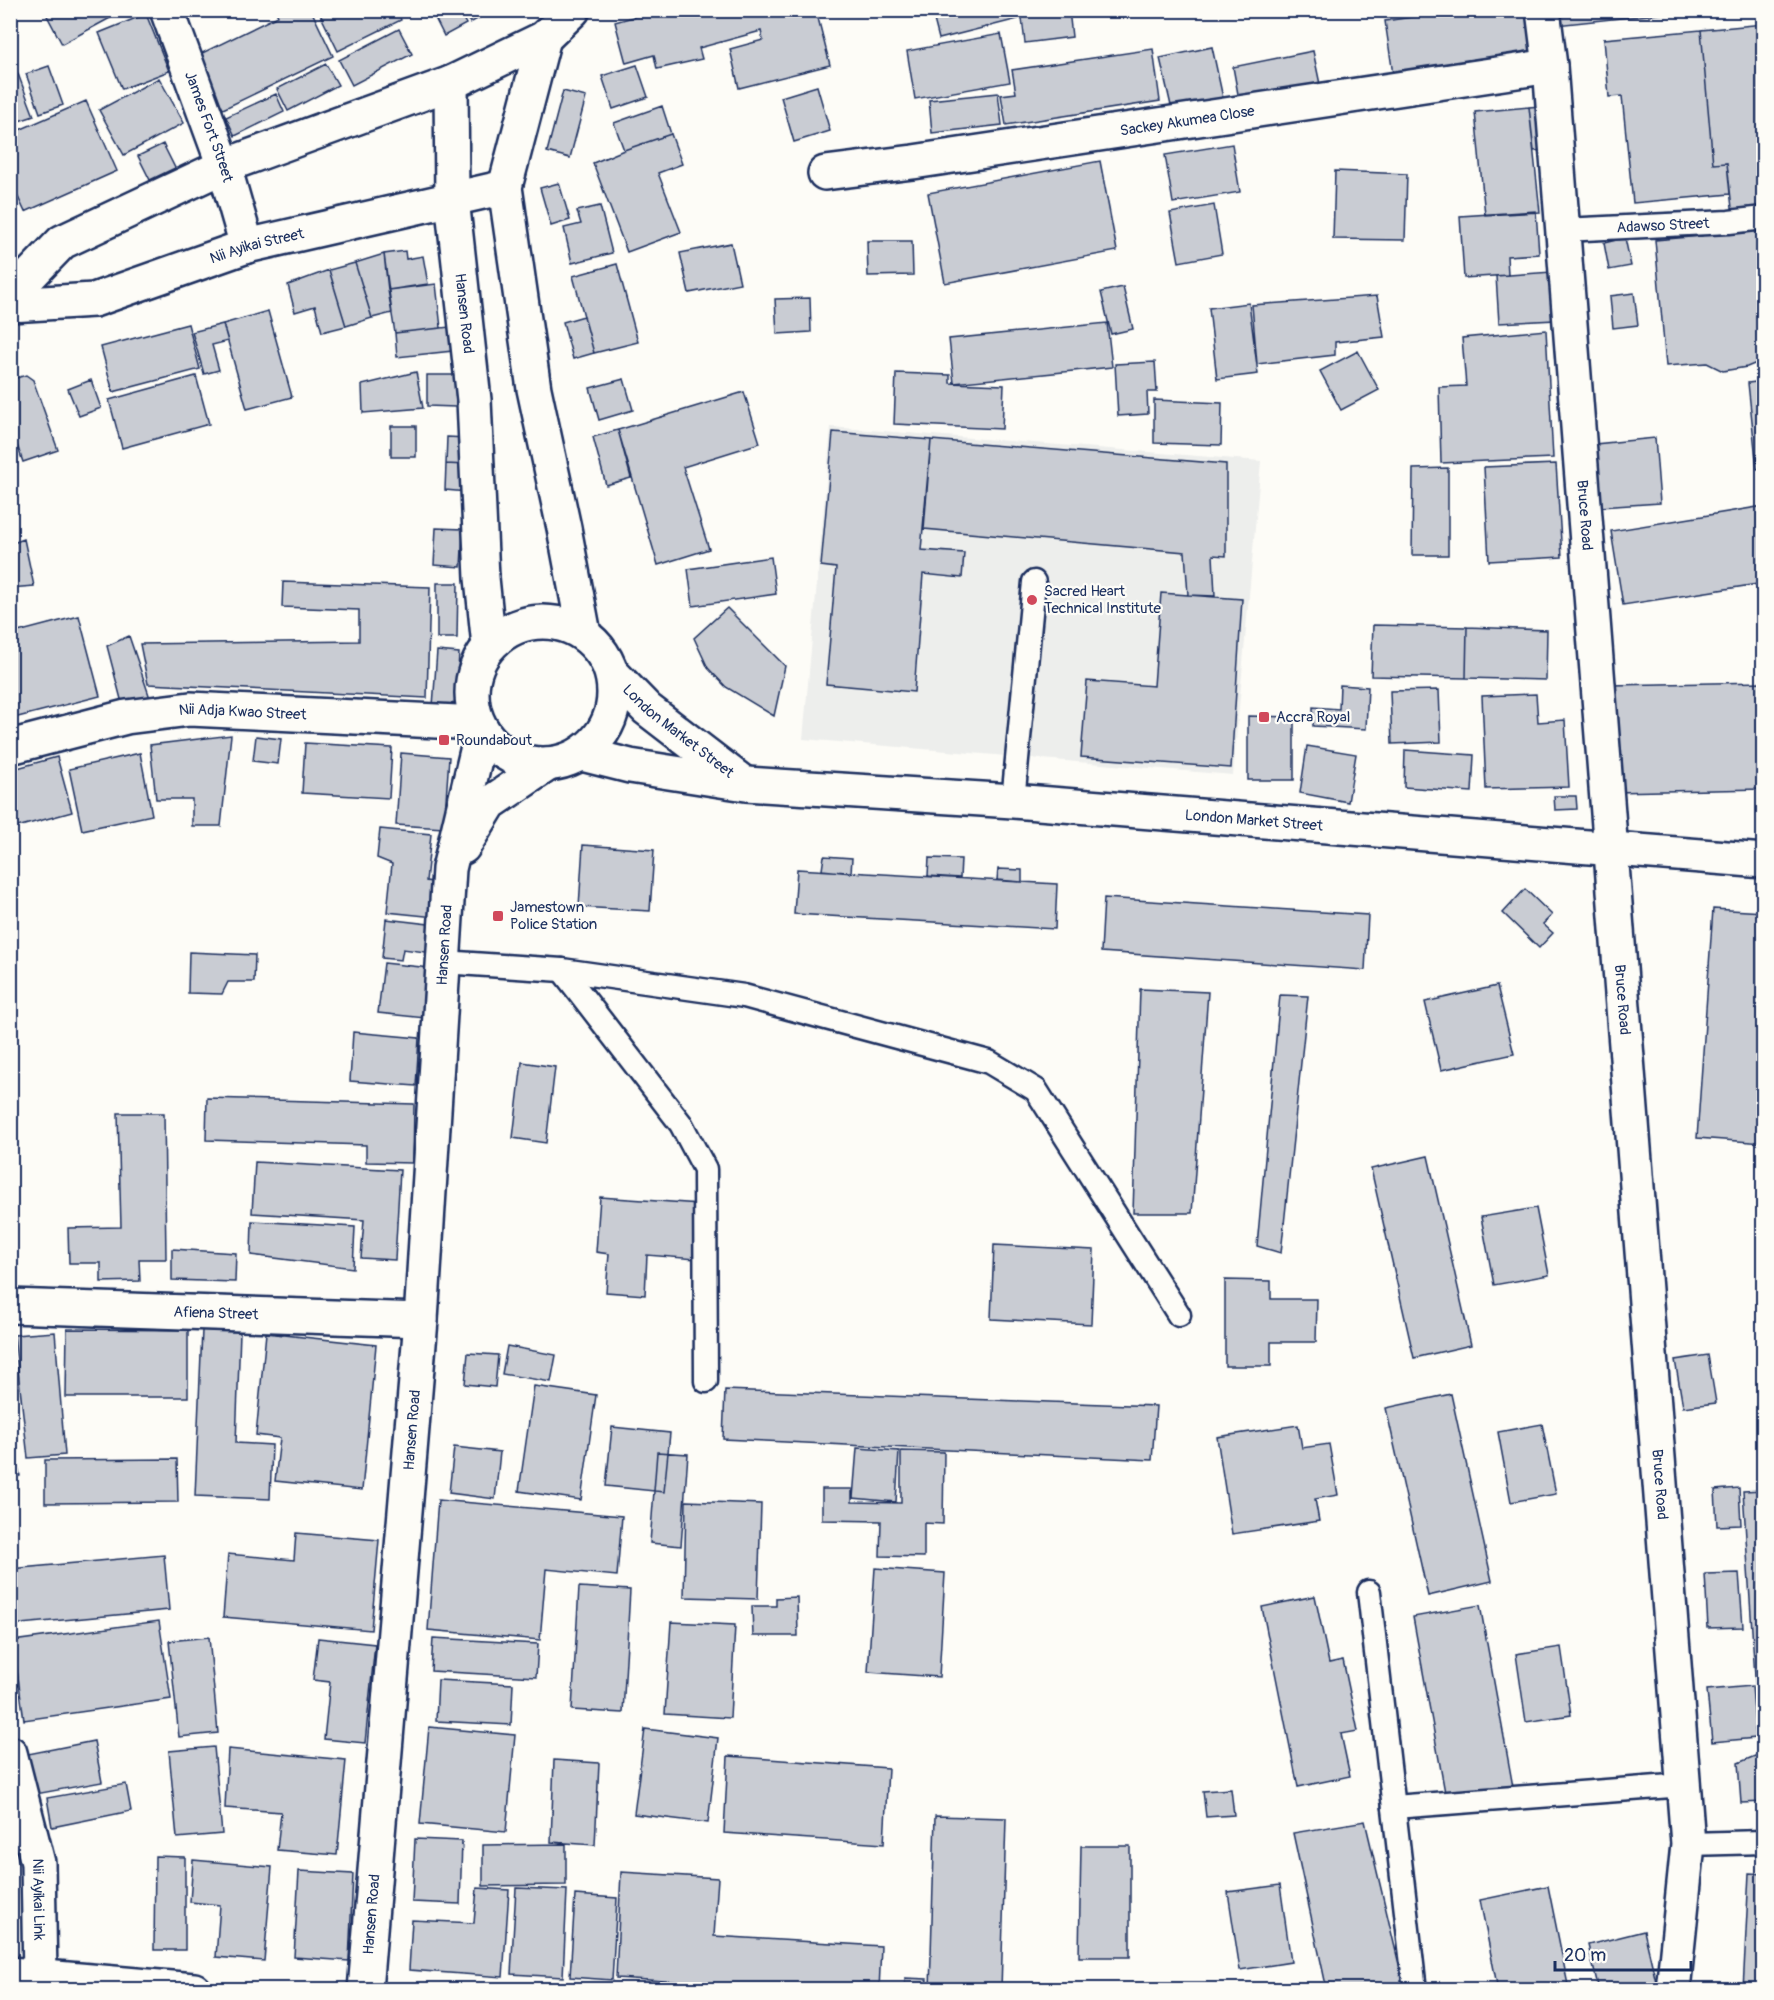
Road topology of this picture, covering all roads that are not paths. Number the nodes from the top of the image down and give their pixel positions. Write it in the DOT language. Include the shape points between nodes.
graph roads {
  1 [pos="167,10"];
  2 [pos="573,10"];
  3 [pos="1543,10"];
  4 [pos="544,38"];
  5 [pos="1550,66"];
  6 [pos="451,83"];
  7 [pos="224,166"];
  8 [pos="825,173"];
  9 [pos="505,187"];
  10 [pos="452,199"];
  11 [pos="1764,219"];
  12 [pos="1563,230"];
  13 [pos="247,246"];
  14 [pos="10,296"];
  15 [pos="10,305"];
  16 [pos="1034,582"];
  17 [pos="584,634"];
  18 [pos="489,646"];
  19 [pos="613,675"];
  20 [pos="480,726"];
  21 [pos="10,747"];
  22 [pos="582,754"];
  23 [pos="548,764"];
  24 [pos="746,784"];
  25 [pos="1013,801"];
  26 [pos="1610,849"];
  27 [pos="1764,861"];
  28 [pos="449,869"];
  29 [pos="443,962"];
  30 [pos="562,970"];
  31 [pos="10,1306"];
  32 [pos="1179,1315"];
  33 [pos="421,1320"];
  34 [pos="706,1381"];
  35 [pos="1369,1592"];
  36 [pos="10,1753"];
  37 [pos="1684,1785"];
  38 [pos="1394,1807"];
  39 [pos="1764,1842"];
  40 [pos="1688,1844"];
  41 [pos="25,1975"];
  42 [pos="194,1989"];
  43 [pos="365,1989"];
  44 [pos="1415,1989"];
  45 [pos="1673,1989"];
  1 -- 7 [label="street, James Fort Street"];
  2 -- 4 [label="street"];
  3 -- 5 [label="street, Bruce Road"];
  4 -- 6 [label="street"];
  4 -- 9 [label="street"];
  5 -- 8 [label="street, Sackey Akumea Close"];
  5 -- 12 [label="street, Bruce Road"];
  6 -- 7 [label="street"];
  6 -- 10 [label="street, Hansen Road"];
  7 -- 13 [label="street, James Fort Street"];
  7 -- 14 [label="street" via="62,242"];
  9 -- 10 [label="street, Nii Ayikai Street"];
  9 -- 17 [label="street" via="534,389"];
  10 -- 13 [label="street, Nii Ayikai Street"];
  10 -- 18 [label="street, Hansen Road" via="474,400"];
  11 -- 12 [label="lane, Adawso Street"];
  12 -- 26 [label="street, Bruce Road"];
  13 -- 15 [label="street, Nii Ayikai Street" via="94,300"];
  16 -- 25 [label="lane"];
  17 -- 18 [label="street" via="560,623 534,622 509,630"];
  17 -- 19 [label="street" via="597,645"];
  18 -- 20 [label="street" via="476,669 471,696"];
  19 -- 22 [label="street" via="614,705 604,733"];
  19 -- 24 [label="street, London Market Street" via="647,709"];
  20 -- 21 [label="street, Nii Adja Kwao Street" via="190,709 126,717"];
  20 -- 23 [label="street" via="499,749 522,762"];
  20 -- 28 [label="street, Hansen Road"];
  22 -- 23 [label="street"];
  22 -- 24 [label="street, London Market Street" via="630,766"];
  23 -- 28 [label="street, Hansen Road" via="490,803"];
  24 -- 25 [label="street, London Market Street"];
  25 -- 26 [label="street, London Market Street"];
  26 -- 27 [label="street, London Market Street"];
  26 -- 37 [label="street, Bruce Road"];
  28 -- 29 [label="street, Hansen Road"];
  29 -- 30 [label="lane"];
  29 -- 33 [label="street, Hansen Road"];
  30 -- 32 [label="lane" via="744,996 989,1062 1036,1090"];
  30 -- 34 [label="lane" via="681,1124 705,1169"];
  31 -- 33 [label="street, Afiena Street"];
  33 -- 43 [label="street, Hansen Road"];
  35 -- 38 [label="lane"];
  36 -- 41 [label="street, Nii Ayikai Link" via="38,1863"];
  37 -- 38 [label="lane"];
  37 -- 40 [label="street, Bruce Road"];
  38 -- 44 [label="lane"];
  39 -- 40 [label="lane"];
  40 -- 45 [label="street, Bruce Road"];
  41 -- 42 [label="street"];
}
